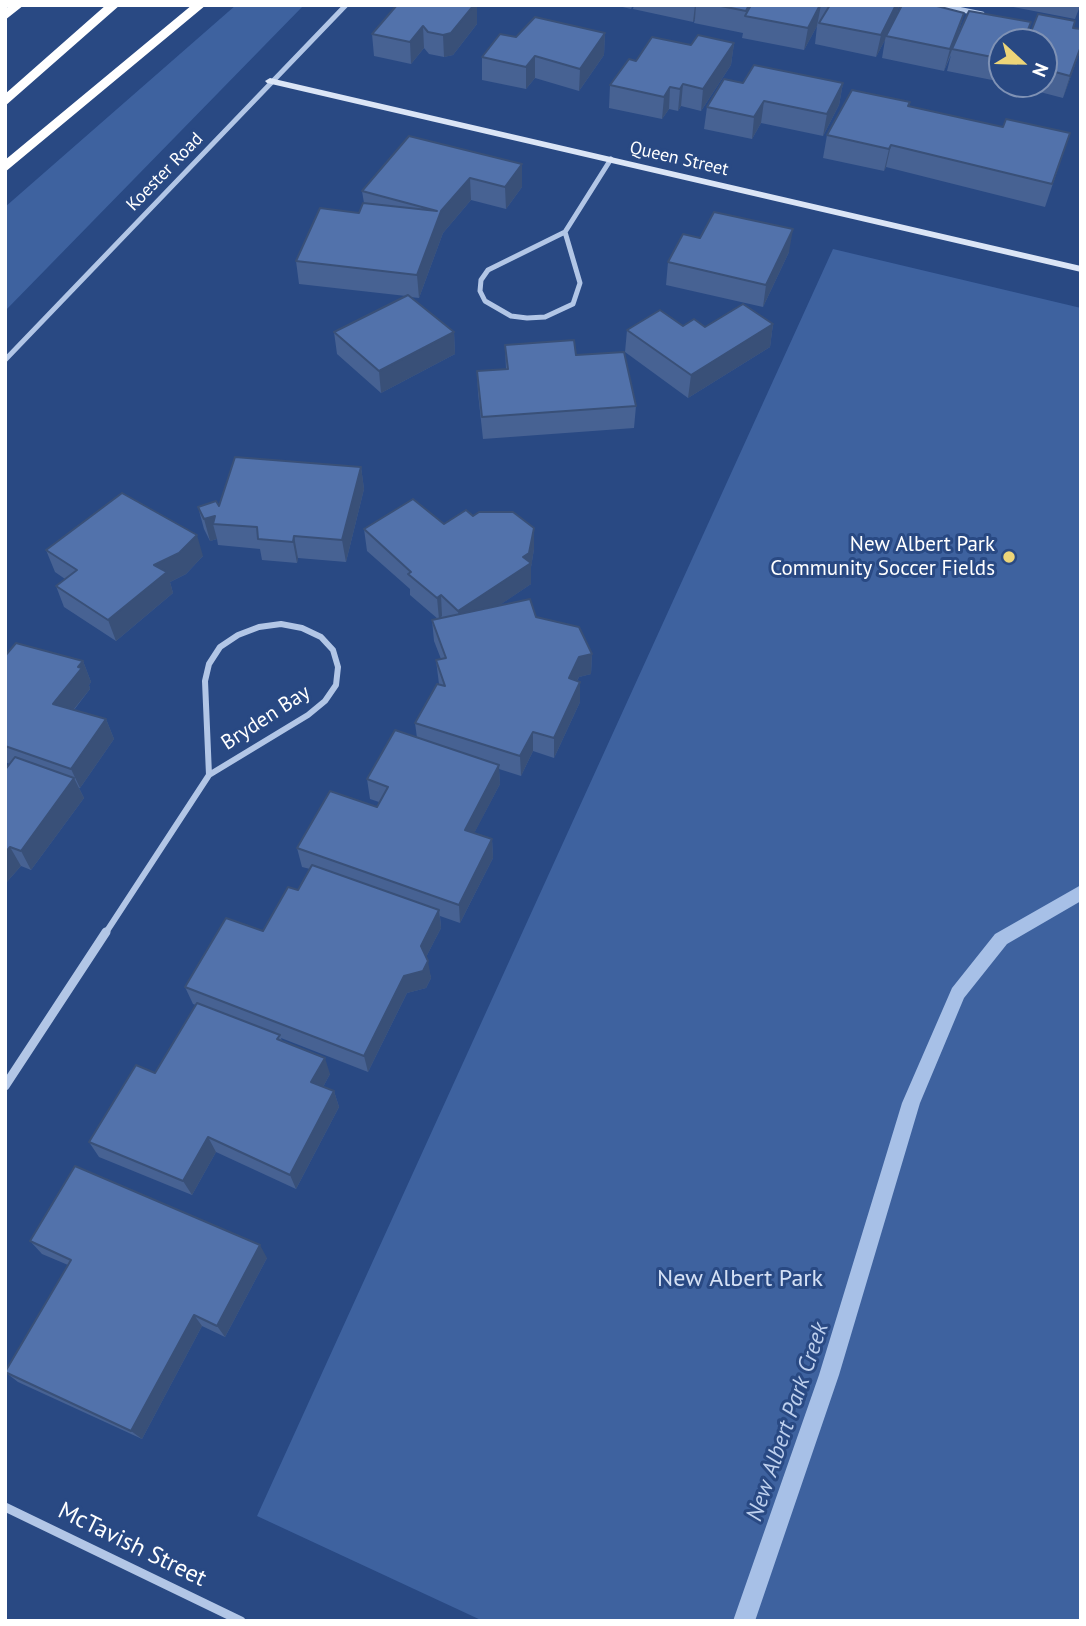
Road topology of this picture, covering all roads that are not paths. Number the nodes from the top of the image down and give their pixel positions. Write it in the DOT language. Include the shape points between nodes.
graph roads {
  1 [pos="18,5"];
  2 [pos="114,5"];
  3 [pos="200,5"];
  4 [pos="346,5"];
  5 [pos="938,5"];
  6 [pos="990,15"];
  7 [pos="5,16"];
  8 [pos="270,81"];
  9 [pos="5,102"];
  10 [pos="611,159"];
  11 [pos="5,168"];
  12 [pos="565,232"];
  13 [pos="1081,269"];
  14 [pos="5,360"];
  15 [pos="209,775"];
  16 [pos="5,1086"];
  17 [pos="5,1507"];
  18 [pos="241,1621"];
  1 -- 7 [label="highway"];
  2 -- 9 [label="highway"];
  3 -- 11 [label="highway"];
  4 -- 8 [label="street, Koester Road"];
  5 -- 6 [label="street"];
  8 -- 10 [label="street, Queen Street"];
  8 -- 14 [label="street, Koester Road"];
  10 -- 12 [label="street"];
  10 -- 13 [label="street, Queen Street"];
  12 -- 12 [label="street" via="488,270 481,280 485,301 496,310 527,318 545,317 573,304 580,283"];
  15 -- 15 [label="street, Bryden Bay" via="325,701 336,685 338,667 333,650 321,637 281,624 258,627 220,647 205,681"];
  15 -- 16 [label="street, Bryden Bay"];
  17 -- 18 [label="street, McTavish Street"];
}
